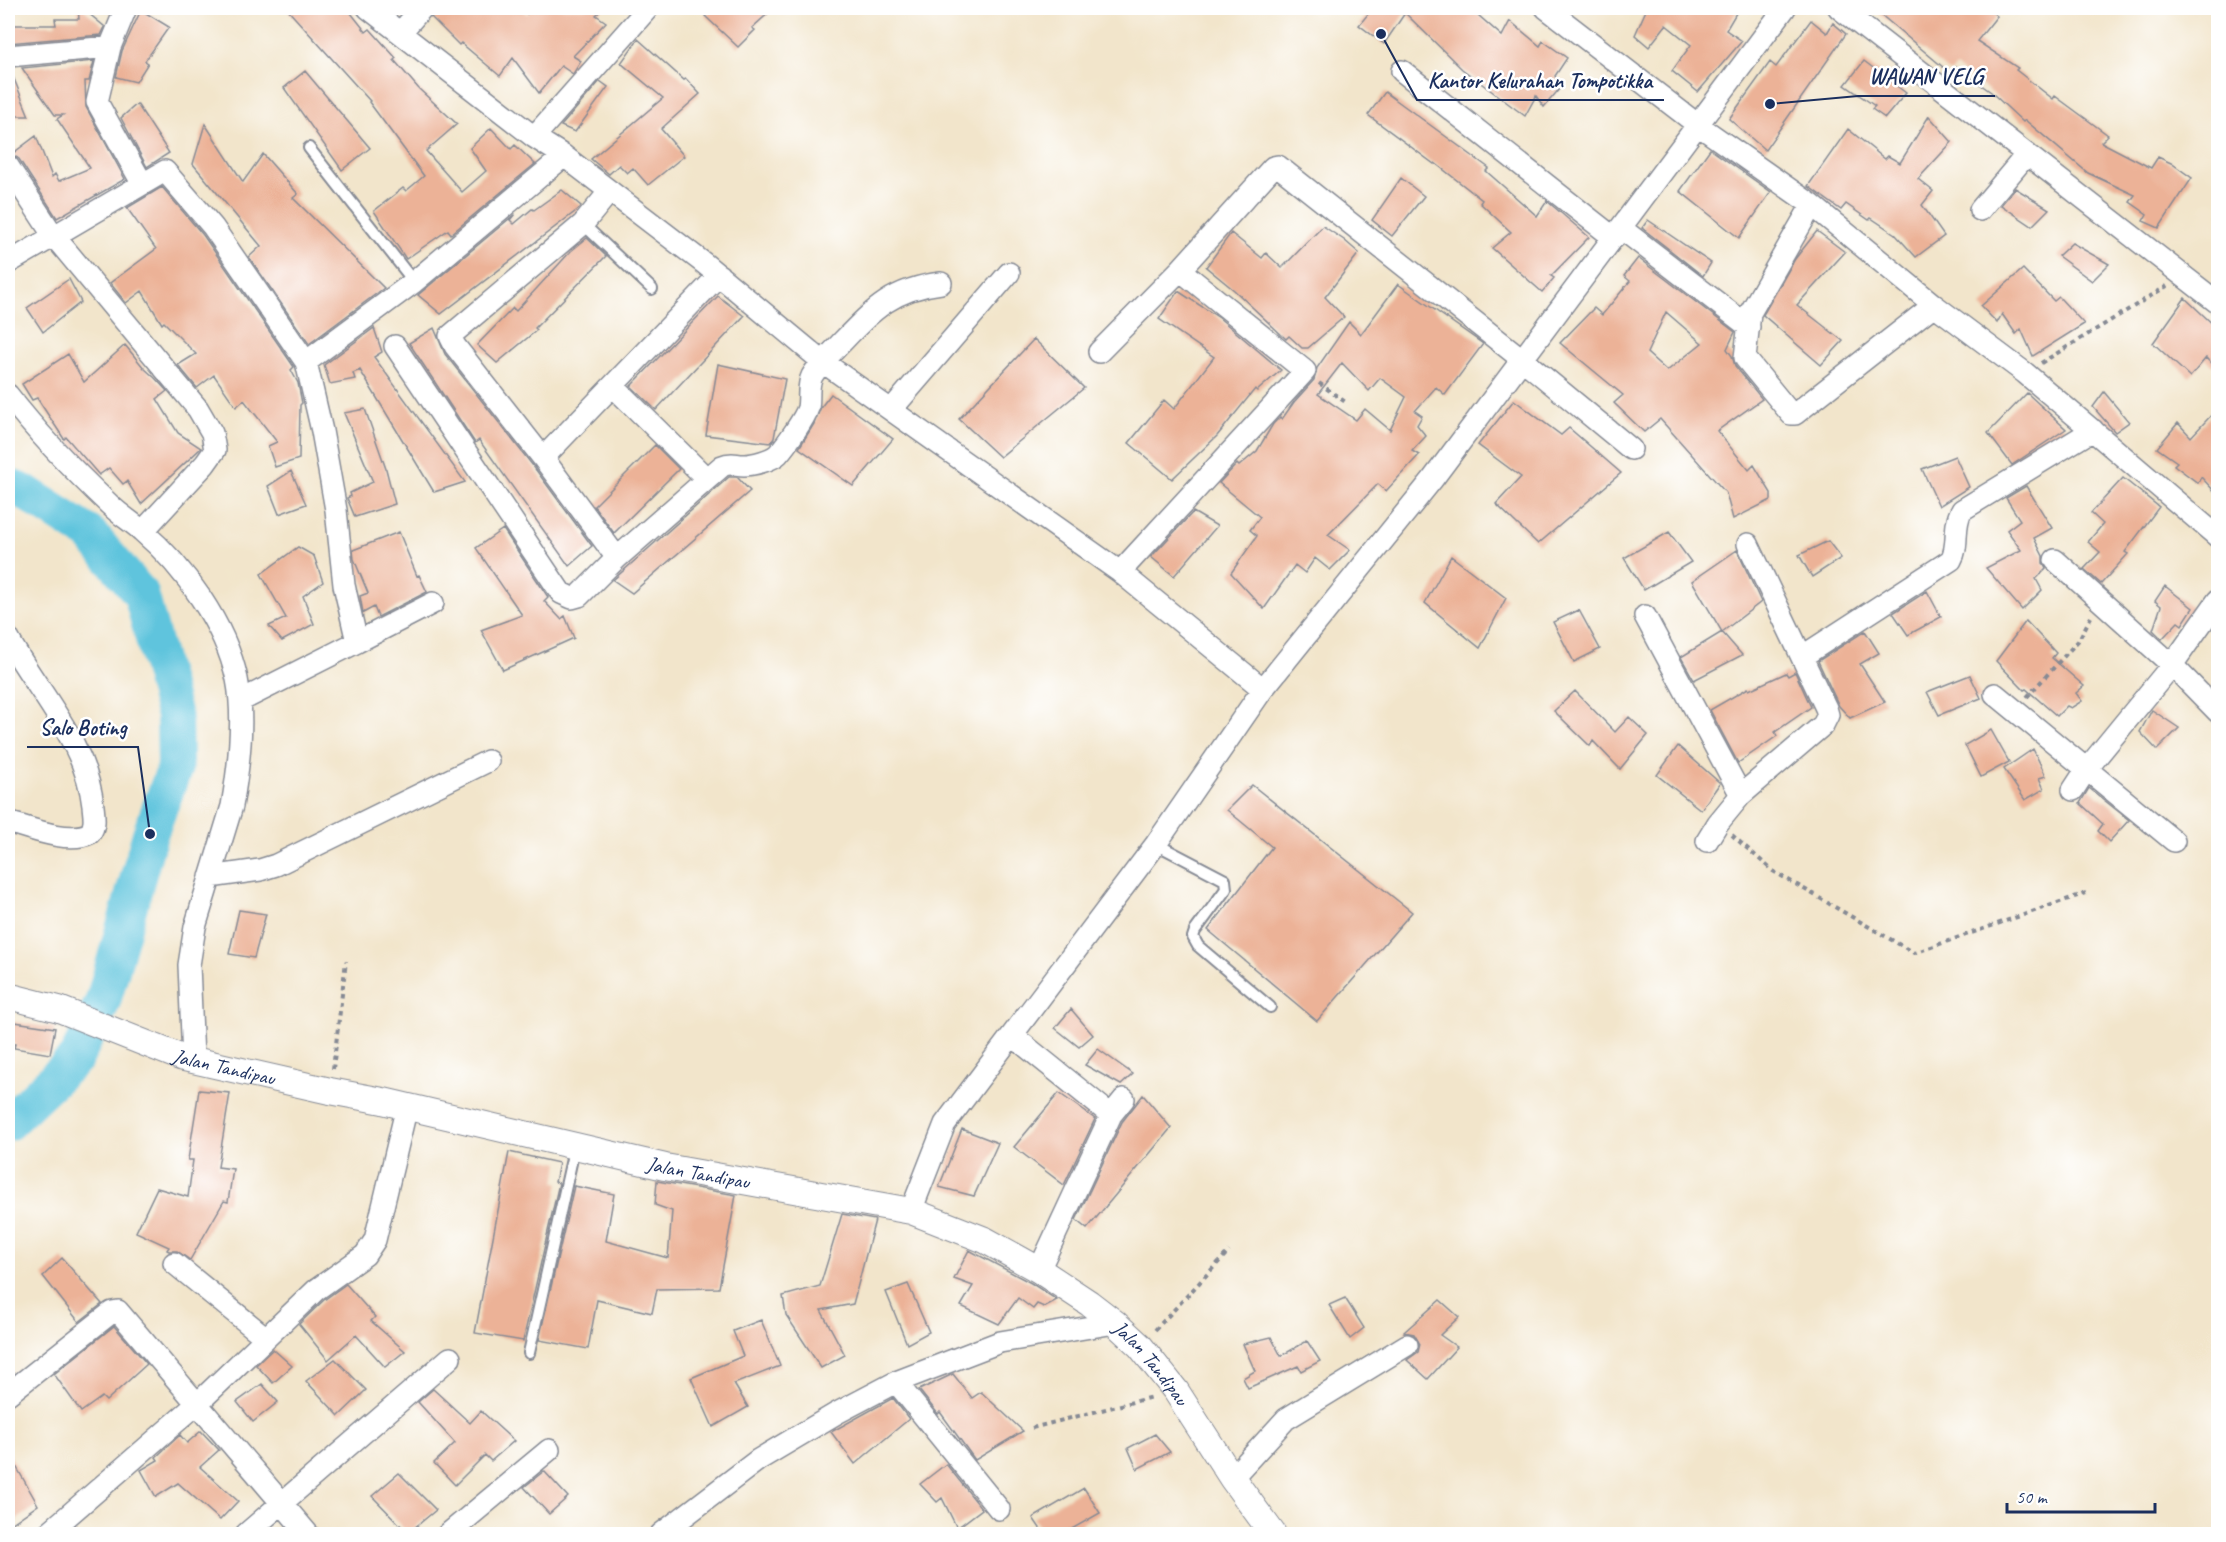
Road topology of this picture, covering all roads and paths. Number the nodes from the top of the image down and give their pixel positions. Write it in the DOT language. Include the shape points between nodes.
graph roads {
  1 [pos="126,8"];
  2 [pos="368,8"];
  3 [pos="422,8"];
  4 [pos="648,8"];
  5 [pos="1546,8"];
  6 [pos="1785,8"];
  7 [pos="1839,8"];
  8 [pos="401,32"];
  9 [pos="110,47"];
  10 [pos="8,56"];
  11 [pos="1402,71"];
  12 [pos="1698,125"];
  13 [pos="534,137"];
  14 [pos="309,148"];
  15 [pos="2027,154"];
  16 [pos="564,156"];
  17 [pos="8,166"];
  18 [pos="142,183"];
  19 [pos="610,191"];
  20 [pos="1812,205"];
  21 [pos="1980,210"];
  22 [pos="583,224"];
  23 [pos="1618,234"];
  24 [pos="52,235"];
  25 [pos="8,263"];
  26 [pos="1180,270"];
  27 [pos="1009,273"];
  28 [pos="719,275"];
  29 [pos="2184,276"];
  30 [pos="414,282"];
  31 [pos="941,283"];
  32 [pos="652,289"];
  33 [pos="2218,303"];
  34 [pos="1934,305"];
  35 [pos="1749,327"];
  36 [pos="394,346"];
  37 [pos="1099,352"];
  38 [pos="1523,360"];
  39 [pos="306,362"];
  40 [pos="823,362"];
  41 [pos="1305,371"];
  42 [pos="2025,373"];
  43 [pos="613,386"];
  44 [pos="8,395"];
  45 [pos="1348,404"];
  46 [pos="892,410"];
  47 [pos="2093,430"];
  48 [pos="1631,449"];
  49 [pos="543,458"];
  50 [pos="707,479"];
  51 [pos="143,531"];
  52 [pos="2218,537"];
  53 [pos="1748,544"];
  54 [pos="616,558"];
  55 [pos="2055,560"];
  56 [pos="1120,572"];
  57 [pos="2100,600"];
  58 [pos="2218,600"];
  59 [pos="434,603"];
  60 [pos="1645,616"];
  61 [pos="8,638"];
  62 [pos="357,642"];
  63 [pos="1803,656"];
  64 [pos="2172,665"];
  65 [pos="1263,689"];
  66 [pos="1995,694"];
  67 [pos="240,701"];
  68 [pos="2014,711"];
  69 [pos="2218,712"];
  70 [pos="488,761"];
  71 [pos="2086,770"];
  72 [pos="2073,790"];
  73 [pos="1741,795"];
  74 [pos="8,822"];
  75 [pos="1718,823"];
  76 [pos="1707,841"];
  77 [pos="2174,841"];
  78 [pos="1156,844"];
  79 [pos="210,877"];
  80 [pos="2086,894"];
  81 [pos="346,961"];
  82 [pos="8,996"];
  83 [pos="1270,1007"];
  84 [pos="1013,1036"];
  85 [pos="187,1058"];
  86 [pos="330,1091"];
  87 [pos="407,1106"];
  88 [pos="575,1145"];
  89 [pos="911,1211"];
  90 [pos="1229,1251"];
  91 [pos="174,1263"];
  92 [pos="1039,1270"];
  93 [pos="1115,1323"];
  94 [pos="266,1338"];
  95 [pos="1407,1345"];
  96 [pos="1140,1346"];
  97 [pos="529,1353"];
  98 [pos="450,1358"];
  99 [pos="896,1382"];
  100 [pos="1176,1391"];
  101 [pos="8,1394"];
  102 [pos="197,1404"];
  103 [pos="1032,1428"];
  104 [pos="549,1450"];
  105 [pos="1232,1478"];
  106 [pos="281,1503"];
  107 [pos="999,1509"];
  108 [pos="47,1534"];
  109 [pos="246,1534"];
  110 [pos="308,1534"];
  111 [pos="448,1534"];
  112 [pos="661,1534"];
  113 [pos="1273,1534"];
  1 -- 9 [label="street"];
  2 -- 8 [label="street"];
  3 -- 8 [label="street"];
  4 -- 13 [label="street"];
  5 -- 12 [label="street"];
  6 -- 12 [label="street"];
  7 -- 15 [label="street"];
  8 -- 13 [label="street"];
  9 -- 10 [label="street"];
  9 -- 18 [label="street" via="97,102"];
  11 -- 23 [label="street"];
  12 -- 20 [label="street"];
  12 -- 23 [label="street"];
  13 -- 16 [label="street"];
  14 -- 30 [label="lane"];
  15 -- 21 [label="street"];
  15 -- 29 [label="street"];
  16 -- 19 [label="street"];
  16 -- 30 [label="street"];
  17 -- 24 [label="street"];
  18 -- 24 [label="street"];
  18 -- 39 [label="street" via="167,172 213,227"];
  19 -- 22 [label="street"];
  19 -- 28 [label="street"];
  20 -- 34 [label="street"];
  20 -- 35 [label="street" via="1750,313"];
  22 -- 32 [label="lane"];
  22 -- 49 [label="street" via="450,336"];
  23 -- 35 [label="street"];
  23 -- 38 [label="street"];
  24 -- 25 [label="street"];
  24 -- 51 [label="street" via="198,409 212,433 215,450"];
  26 -- 37 [label="street"];
  26 -- 38 [label="street" via="1278,166"];
  26 -- 41 [label="street"];
  27 -- 46 [label="street"];
  28 -- 40 [label="street"];
  28 -- 43 [label="street"];
  29 -- 33 [label="street"];
  29 -- 42 [label="path"];
  30 -- 39 [label="street"];
  31 -- 40 [label="street" via="904,291 874,309"];
  34 -- 35 [label="street" via="1793,415 1744,358"];
  34 -- 42 [label="street"];
  36 -- 54 [label="street" via="561,593 572,598 579,596"];
  38 -- 48 [label="street"];
  38 -- 65 [label="street" via="1432,480"];
  39 -- 62 [label="street" via="332,488 344,585"];
  40 -- 46 [label="street"];
  40 -- 50 [label="street" via="812,376 807,411 777,455 750,464 728,463"];
  41 -- 45 [label="path"];
  41 -- 56 [label="street"];
  42 -- 47 [label="street"];
  43 -- 49 [label="street"];
  43 -- 50 [label="street"];
  44 -- 51 [label="street" via="95,491"];
  46 -- 56 [label="street"];
  47 -- 52 [label="street"];
  47 -- 63 [label="street" via="1962,510 1956,521 1951,560"];
  49 -- 54 [label="street"];
  50 -- 54 [label="street"];
  51 -- 67 [label="street" via="214,617 232,661"];
  53 -- 63 [label="street"];
  55 -- 57 [label="street"];
  56 -- 65 [label="street"];
  57 -- 64 [label="street"];
  57 -- 68 [label="path" via="2078,641"];
  58 -- 64 [label="street"];
  59 -- 62 [label="street"];
  60 -- 73 [label="street"];
  61 -- 74 [label="street" via="66,729 85,768 94,819 90,833 83,837 57,835"];
  62 -- 67 [label="street"];
  63 -- 73 [label="street" via="1826,708 1826,720"];
  64 -- 69 [label="street"];
  64 -- 71 [label="street"];
  65 -- 78 [label="street"];
  66 -- 68 [label="street"];
  67 -- 79 [label="street" via="232,806"];
  68 -- 71 [label="street"];
  70 -- 79 [label="street" via="276,865"];
  71 -- 72 [label="street"];
  71 -- 77 [label="street"];
  73 -- 75 [label="street"];
  75 -- 76 [label="street"];
  75 -- 80 [label="path" via="1773,871 1914,953"];
  78 -- 83 [label="lane" via="1226,880 1226,889 1193,937 1198,946"];
  78 -- 84 [label="street"];
  79 -- 85 [label="street" via="189,965"];
  81 -- 86 [label="path"];
  82 -- 85 [label="street, Jalan Tandipau" via="59,1010"];
  84 -- 89 [label="street" via="945,1124"];
  84 -- 92 [label="street" via="1118,1107"];
  85 -- 86 [label="street, Jalan Tandipau"];
  86 -- 87 [label="street, Jalan Tandipau"];
  87 -- 88 [label="street, Jalan Tandipau"];
  87 -- 94 [label="street" via="373,1245 359,1260 316,1290"];
  88 -- 89 [label="street, Jalan Tandipau" via="665,1167"];
  88 -- 97 [label="lane"];
  89 -- 92 [label="street, Jalan Tandipau" via="985,1240"];
  90 -- 96 [label="path"];
  91 -- 94 [label="street"];
  92 -- 93 [label="street, Jalan Tandipau"];
  93 -- 96 [label="street, Jalan Tandipau"];
  93 -- 99 [label="street" via="1000,1342"];
  94 -- 102 [label="street"];
  95 -- 105 [label="street" via="1286,1419"];
  96 -- 100 [label="street, Jalan Tandipau"];
  98 -- 106 [label="street"];
  99 -- 107 [label="street"];
  99 -- 112 [label="street" via="758,1460"];
  100 -- 103 [label="path"];
  100 -- 105 [label="street, Jalan Tandipau"];
  101 -- 102 [label="street" via="118,1311"];
  102 -- 106 [label="street"];
  102 -- 108 [label="street"];
  104 -- 111 [label="street"];
  105 -- 113 [label="street, Jalan Tandipau"];
  106 -- 109 [label="street"];
  106 -- 110 [label="street"];
}
